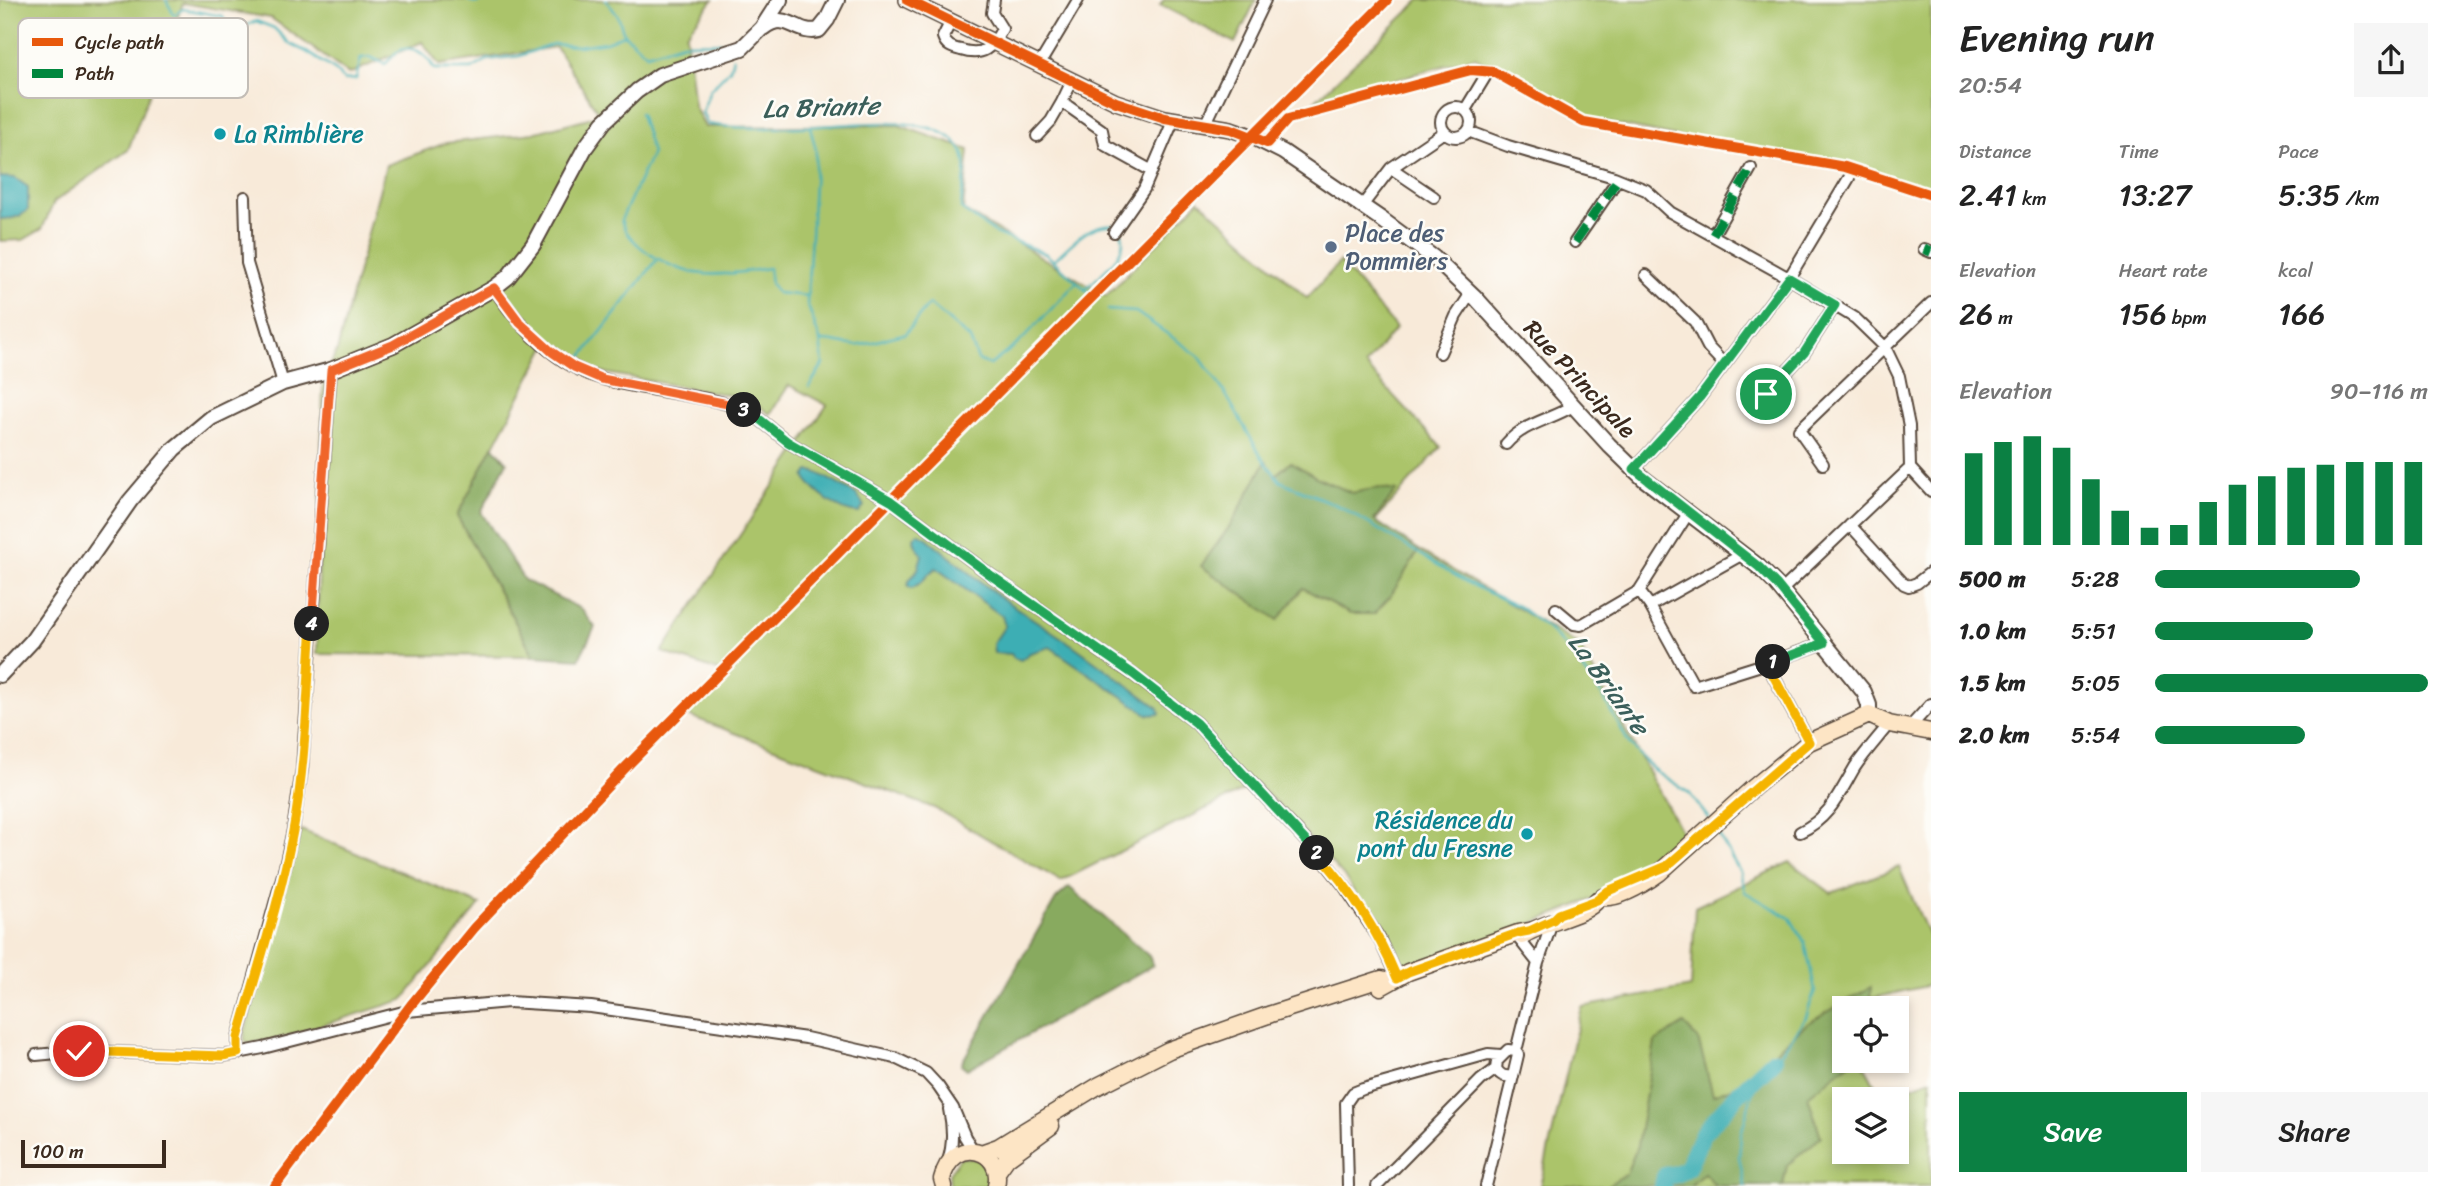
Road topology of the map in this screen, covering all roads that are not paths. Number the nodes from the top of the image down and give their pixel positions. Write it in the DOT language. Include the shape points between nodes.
graph roads {
  1 [pos="837,0"];
  2 [pos="907,0"];
  3 [pos="994,0"];
  4 [pos="1078,0"];
  5 [pos="1265,0"];
  6 [pos="779,2"];
  7 [pos="783,20"];
  8 [pos="951,21"];
  9 [pos="762,28"];
  10 [pos="995,42"];
  11 [pos="1039,65"];
  12 [pos="1485,77"];
  13 [pos="1072,81"];
  14 [pos="1062,102"];
  15 [pos="1465,110"];
  16 [pos="1174,120"];
  17 [pos="1205,124"];
  18 [pos="1468,131"];
  19 [pos="1444,132"];
  20 [pos="1037,136"];
  21 [pos="1391,168"];
  22 [pos="1751,168"];
  23 [pos="1152,171"];
  24 [pos="1849,178"];
  25 [pos="1618,179"];
  26 [pos="245,197"];
  27 [pos="1434,197"];
  28 [pos="1362,206"];
  29 [pos="1118,227"];
  30 [pos="1713,235"];
  31 [pos="1575,242"];
  32 [pos="1646,275"];
  33 [pos="1789,278"];
  34 [pos="494,288"];
  35 [pos="1471,293"];
  36 [pos="1931,303"];
  37 [pos="1835,305"];
  38 [pos="1885,347"];
  39 [pos="1440,352"];
  40 [pos="1724,364"];
  41 [pos="331,370"];
  42 [pos="283,383"];
  43 [pos="1766,394"];
  44 [pos="1573,406"];
  45 [pos="1506,444"];
  46 [pos="1823,464"];
  47 [pos="1910,468"];
  48 [pos="1634,469"];
  49 [pos="1931,491"];
  50 [pos="1689,512"];
  51 [pos="1850,525"];
  52 [pos="1743,554"];
  53 [pos="1931,572"];
  54 [pos="1782,590"];
  55 [pos="1639,591"];
  56 [pos="1650,606"];
  57 [pos="1556,609"];
  58 [pos="1824,643"];
  59 [pos="1767,664"];
  60 [pos="0,675"];
  61 [pos="1931,704"];
  62 [pos="1869,715"];
  63 [pos="1889,724"];
  64 [pos="1909,728"];
  65 [pos="1931,732"];
  66 [pos="1809,742"];
  67 [pos="1800,832"];
  68 [pos="1553,920"];
  69 [pos="1524,935"];
  70 [pos="1538,963"];
  71 [pos="1396,978"];
  72 [pos="1516,1051"];
  73 [pos="238,1053"];
  74 [pos="36,1055"];
  75 [pos="1501,1055"];
  76 [pos="1496,1069"];
  77 [pos="1123,1074"];
  78 [pos="1513,1076"];
  79 [pos="947,1099"];
  80 [pos="977,1152"];
  81 [pos="948,1161"];
  82 [pos="998,1181"];
  83 [pos="940,1184"];
  84 [pos="1348,1186"];
  85 [pos="1377,1186"];
  86 [pos="1486,1186"];
  1 -- 7 [label="street" via="818,30 807,31"];
  2 -- 8 [label="street"];
  3 -- 10 [label="street" via="992,13 1002,29"];
  4 -- 11 [label="street"];
  5 -- 17 [label="street"];
  6 -- 7 [label="street"];
  6 -- 9 [label="street"];
  7 -- 9 [label="street"];
  8 -- 10 [label="street"];
  8 -- 10 [label="street" via="943,37 952,48 974,54"];
  9 -- 34 [label="street" via="742,48 660,75 604,122 533,245"];
  10 -- 11 [label="street"];
  11 -- 13 [label="street"];
  12 -- 15 [label="street"];
  13 -- 14 [label="street"];
  13 -- 16 [label="street" via="1116,103"];
  14 -- 20 [label="street"];
  14 -- 23 [label="street" via="1102,130 1105,145"];
  15 -- 18 [label="street" via="1471,122"];
  15 -- 19 [label="street" via="1452,107 1444,113"];
  16 -- 17 [label="street"];
  16 -- 23 [label="street"];
  17 -- 28 [label="street, Rue Principale" via="1251,136 1283,152"];
  18 -- 19 [label="street" via="1456,137"];
  18 -- 25 [label="street"];
  19 -- 21 [label="street"];
  21 -- 27 [label="street"];
  21 -- 28 [label="street"];
  22 -- 30 [label="street"];
  23 -- 29 [label="street"];
  24 -- 33 [label="street"];
  25 -- 30 [label="street" via="1646,190 1670,212"];
  25 -- 31 [label="street"];
  26 -- 42 [label="street" via="247,263"];
  28 -- 35 [label="street, Rue Principale" via="1434,258"];
  30 -- 33 [label="street"];
  32 -- 40 [label="street" via="1695,322 1708,347"];
  33 -- 37 [label="street"];
  33 -- 40 [label="street"];
  34 -- 41 [label="street" via="393,345"];
  34 -- 71 [label="street" via="520,323 574,367 602,379 740,408 788,442 891,501 1133,674 1196,723 1321,857 1364,914"];
  35 -- 39 [label="street"];
  35 -- 44 [label="street, Rue Principale"];
  36 -- 38 [label="street"];
  37 -- 38 [label="street"];
  37 -- 43 [label="street" via="1804,353"];
  38 -- 46 [label="street" via="1799,430"];
  38 -- 47 [label="street" via="1904,396"];
  40 -- 48 [label="street"];
  41 -- 42 [label="street"];
  41 -- 73 [label="street" via="302,769 285,867 238,1038"];
  42 -- 60 [label="street" via="211,418 174,449 130,501 32,641"];
  44 -- 45 [label="street" via="1528,425"];
  44 -- 48 [label="street, Rue Principale"];
  47 -- 49 [label="street"];
  47 -- 51 [label="street"];
  48 -- 50 [label="street, Rue Principale"];
  50 -- 52 [label="street, Rue Principale"];
  50 -- 55 [label="street"];
  51 -- 53 [label="street" via="1904,584 1917,583"];
  51 -- 54 [label="street"];
  52 -- 54 [label="street, Rue Principale"];
  52 -- 56 [label="street"];
  54 -- 58 [label="street, Rue Principale"];
  55 -- 56 [label="street"];
  55 -- 57 [label="street" via="1581,625"];
  56 -- 59 [label="street" via="1694,686"];
  58 -- 59 [label="street"];
  58 -- 62 [label="street, Rue Principale" via="1864,692"];
  59 -- 66 [label="street"];
  61 -- 64 [label="street"];
  62 -- 63 [label="main road"];
  62 -- 66 [label="main road"];
  63 -- 64 [label="main road"];
  63 -- 67 [label="street" via="1823,818"];
  64 -- 65 [label="main road"];
  66 -- 68 [label="main road" via="1645,883"];
  68 -- 69 [label="main road"];
  68 -- 70 [label="street"];
  69 -- 70 [label="street"];
  69 -- 71 [label="main road" via="1422,974"];
  70 -- 72 [label="street"];
  71 -- 77 [label="main road" via="1381,979 1169,1050"];
  72 -- 75 [label="street"];
  72 -- 78 [label="street"];
  73 -- 74 [label="street" via="79,1051"];
  73 -- 79 [label="street" via="407,1011 509,1002 591,1007 806,1038 895,1058 926,1073"];
  75 -- 76 [label="street"];
  75 -- 84 [label="street" via="1488,1054 1353,1093 1346,1103"];
  76 -- 78 [label="street" via="1504,1077"];
  76 -- 85 [label="street"];
  77 -- 80 [label="main road" via="998,1147"];
  77 -- 82 [label="main road" via="1007,1158"];
  78 -- 86 [label="street"];
  79 -- 80 [label="street"];
  79 -- 81 [label="street" via="952,1131"];
  80 -- 81 [label="main road" via="956,1154"];
  80 -- 82 [label="main road" via="993,1163"];
  81 -- 83 [label="main road"];
}
